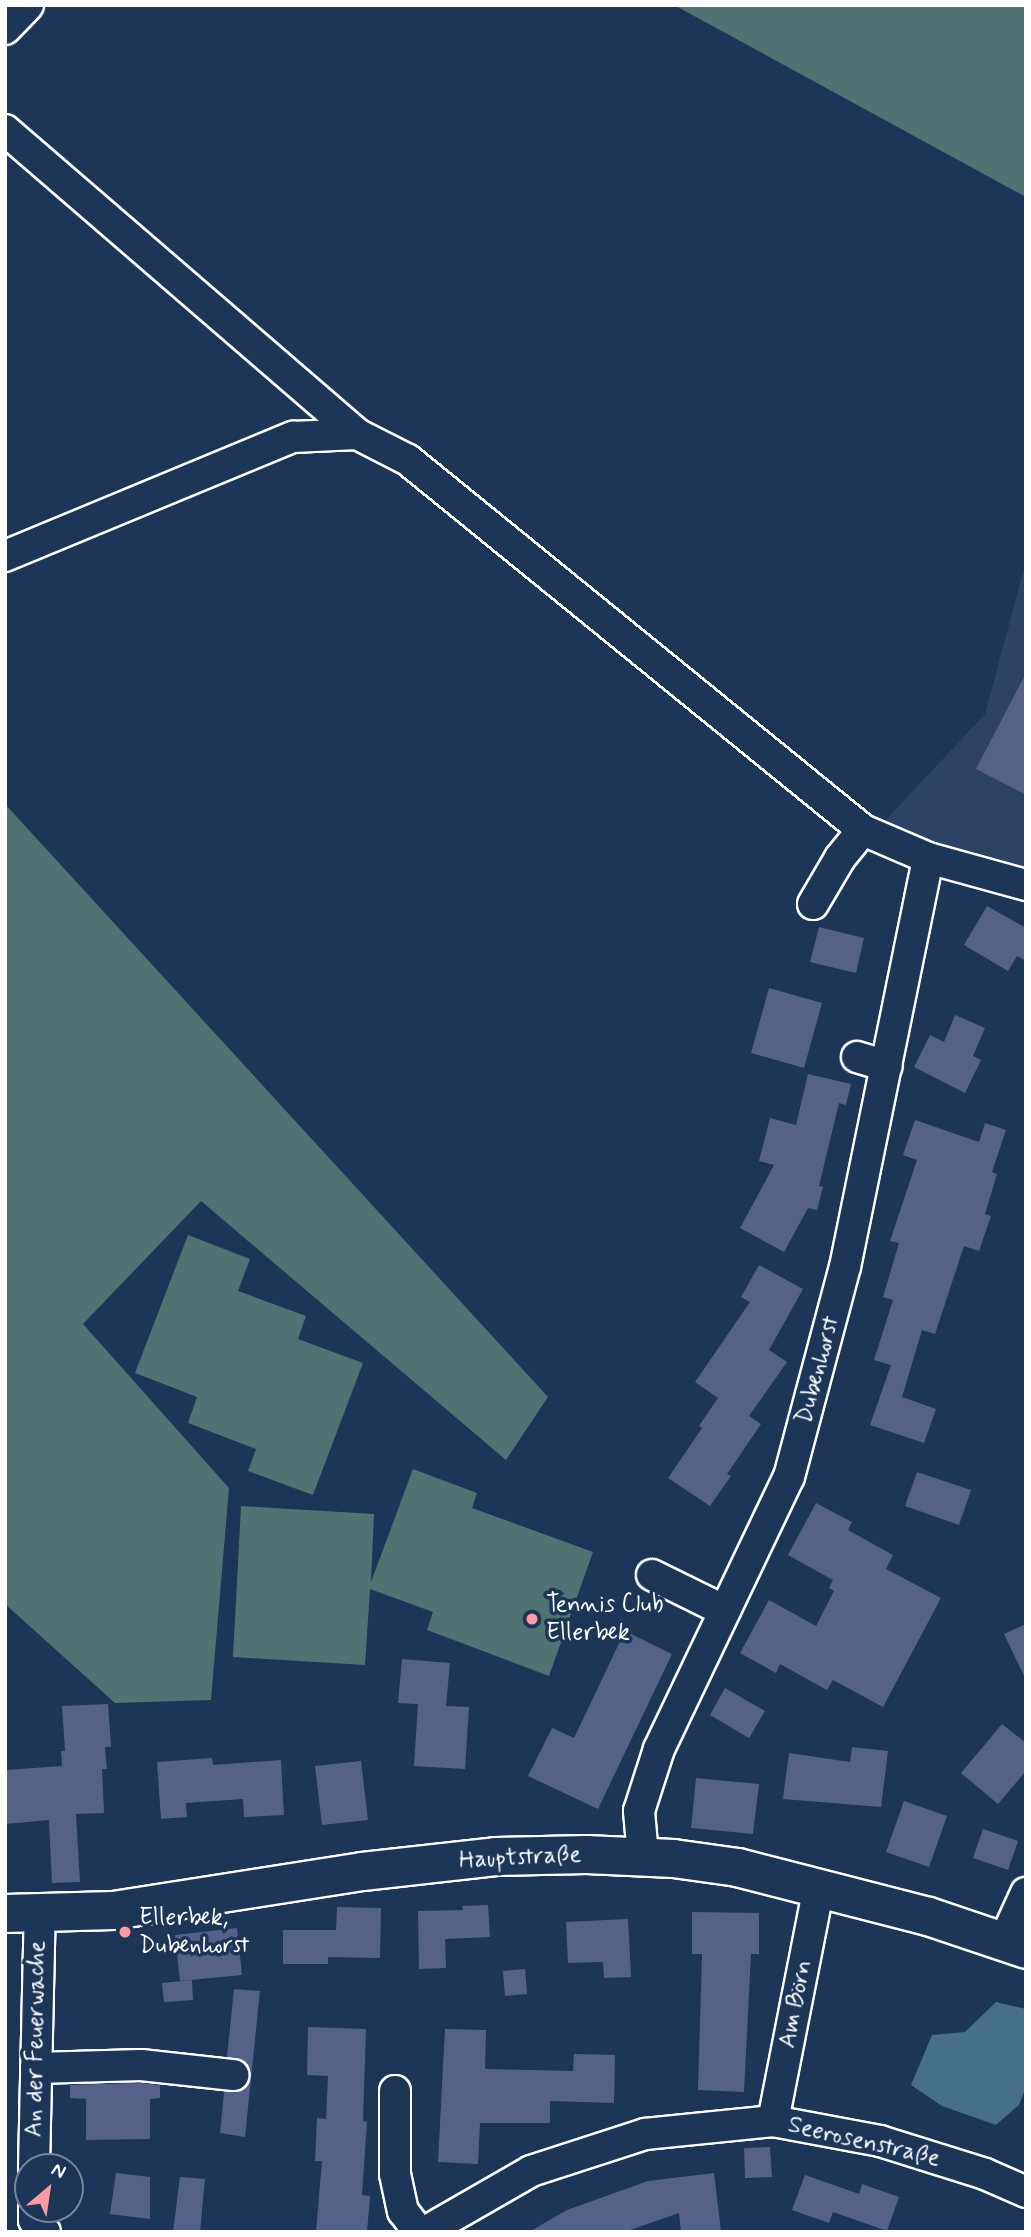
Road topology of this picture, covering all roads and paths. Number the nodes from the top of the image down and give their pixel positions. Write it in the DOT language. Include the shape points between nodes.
graph roads {
  1 [pos="28,5"];
  2 [pos="5,29"];
  3 [pos="5,130"];
  4 [pos="358,434"];
  5 [pos="5,555"];
  6 [pos="863,830"];
  7 [pos="928,858"];
  8 [pos="1026,885"];
  9 [pos="813,904"];
  10 [pos="857,1057"];
  11 [pos="887,1066"];
  12 [pos="652,1575"];
  13 [pos="725,1611"];
  14 [pos="643,1856"];
  15 [pos="819,1886"];
  16 [pos="1026,1893"];
  17 [pos="22,1912"];
  18 [pos="1015,1945"];
  19 [pos="36,2068"];
  20 [pos="233,2075"];
  21 [pos="395,2091"];
  22 [pos="773,2121"];
  23 [pos="34,2153"];
  24 [pos="1026,2192"];
  25 [pos="419,2232"];
  26 [pos="425,2232"];
  1 -- 2 [label="street"];
  3 -- 4 [label="street"];
  4 -- 5 [label="street" via="293,437"];
  4 -- 6 [label="street" via="408,460"];
  6 -- 7 [label="street"];
  6 -- 9 [label="street"];
  7 -- 8 [label="street"];
  7 -- 11 [label="street, Dubenhorst"];
  10 -- 11 [label="street"];
  11 -- 13 [label="street, Dubenhorst" via="845,1268 789,1477"];
  12 -- 13 [label="street"];
  13 -- 14 [label="street, Dubenhorst" via="659,1749 639,1811"];
  14 -- 15 [label="main road, Hauptstraße" via="737,1867"];
  14 -- 17 [label="main road, Hauptstraße" via="495,1856 362,1871 113,1910"];
  15 -- 18 [label="main road, Hauptstraße"];
  15 -- 22 [label="street, Am Börn"];
  16 -- 18 [label="street"];
  17 -- 19 [label="street, An der Feuerwache"];
  19 -- 20 [label="street" via="141,2065"];
  19 -- 23 [label="street, An der Feuerwache"];
  21 -- 25 [label="street" via="395,2174 402,2211"];
  22 -- 24 [label="street, Seerosenstraße" via="880,2141"];
  22 -- 26 [label="street, Seerosenstraße" via="645,2134 531,2171"];
}
